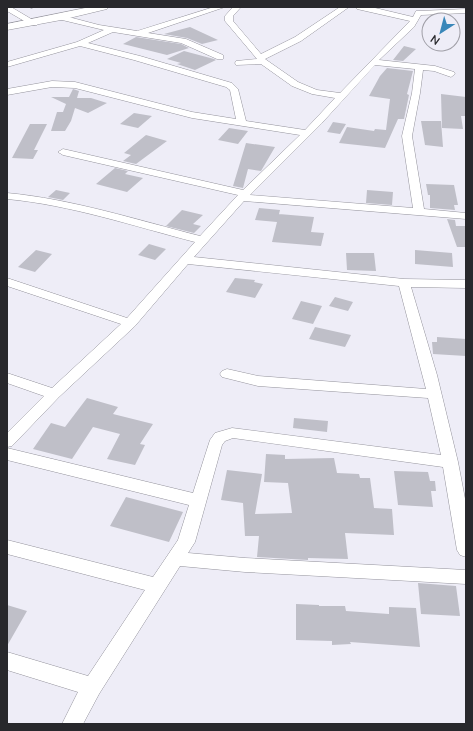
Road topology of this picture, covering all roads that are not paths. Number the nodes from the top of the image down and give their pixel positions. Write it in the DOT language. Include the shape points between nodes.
graph roads {
  1 [pos="103,7"];
  2 [pos="221,7"];
  3 [pos="237,7"];
  4 [pos="345,7"];
  5 [pos="360,7"];
  6 [pos="7,8"];
  7 [pos="466,11"];
  8 [pos="417,16"];
  9 [pos="61,17"];
  10 [pos="34,23"];
  11 [pos="7,27"];
  12 [pos="113,30"];
  13 [pos="136,34"];
  14 [pos="80,44"];
  15 [pos="220,57"];
  16 [pos="262,60"];
  17 [pos="373,62"];
  18 [pos="239,63"];
  19 [pos="7,65"];
  20 [pos="419,67"];
  21 [pos="451,74"];
  22 [pos="7,92"];
  23 [pos="342,96"];
  24 [pos="242,124"];
  25 [pos="307,133"];
  26 [pos="63,152"];
  27 [pos="7,196"];
  28 [pos="243,196"];
  29 [pos="419,211"];
  30 [pos="466,216"];
  31 [pos="203,240"];
  32 [pos="186,260"];
  33 [pos="7,282"];
  34 [pos="404,283"];
  35 [pos="466,284"];
  36 [pos="130,323"];
  37 [pos="227,374"];
  38 [pos="7,378"];
  39 [pos="54,394"];
  40 [pos="434,394"];
  41 [pos="7,442"];
  42 [pos="7,454"];
  43 [pos="450,462"];
  44 [pos="199,501"];
  45 [pos="7,547"];
  46 [pos="466,550"];
  47 [pos="176,559"];
  48 [pos="466,576"];
  49 [pos="158,586"];
  50 [pos="7,661"];
  51 [pos="92,687"];
  52 [pos="72,724"];
  1 -- 9 [label="street"];
  2 -- 13 [label="street"];
  3 -- 16 [label="street" via="229,16 229,21"];
  4 -- 16 [label="street"];
  5 -- 8 [label="street"];
  6 -- 10 [label="street"];
  7 -- 8 [label="street"];
  8 -- 17 [label="street"];
  9 -- 10 [label="street"];
  9 -- 12 [label="street"];
  10 -- 11 [label="street"];
  12 -- 13 [label="street"];
  12 -- 14 [label="street"];
  13 -- 15 [label="street" via="183,41"];
  14 -- 19 [label="street"];
  14 -- 24 [label="street" via="230,85 234,89"];
  16 -- 18 [label="street"];
  16 -- 23 [label="street" via="295,84 315,92"];
  17 -- 20 [label="street"];
  17 -- 23 [label="street"];
  20 -- 21 [label="street"];
  20 -- 29 [label="street" via="407,136"];
  22 -- 24 [label="street" via="52,84 75,85 192,115"];
  23 -- 25 [label="street"];
  24 -- 25 [label="street"];
  25 -- 28 [label="street"];
  26 -- 28 [label="street"];
  27 -- 31 [label="street" via="70,206"];
  28 -- 29 [label="street"];
  28 -- 31 [label="street"];
  29 -- 30 [label="street"];
  31 -- 32 [label="street"];
  32 -- 34 [label="street"];
  32 -- 36 [label="street"];
  33 -- 36 [label="street"];
  34 -- 35 [label="street"];
  34 -- 40 [label="street"];
  36 -- 39 [label="street"];
  37 -- 40 [label="street" via="258,381"];
  38 -- 39 [label="street"];
  39 -- 41 [label="street"];
  40 -- 43 [label="street"];
  42 -- 44 [label="street"];
  43 -- 44 [label="street" via="232,433 220,437 215,444"];
  43 -- 46 [label="street"];
  44 -- 47 [label="street" via="186,542"];
  45 -- 49 [label="street"];
  47 -- 48 [label="street" via="245,566"];
  47 -- 49 [label="street"];
  49 -- 51 [label="street"];
  50 -- 51 [label="street"];
  51 -- 52 [label="street"];
}
